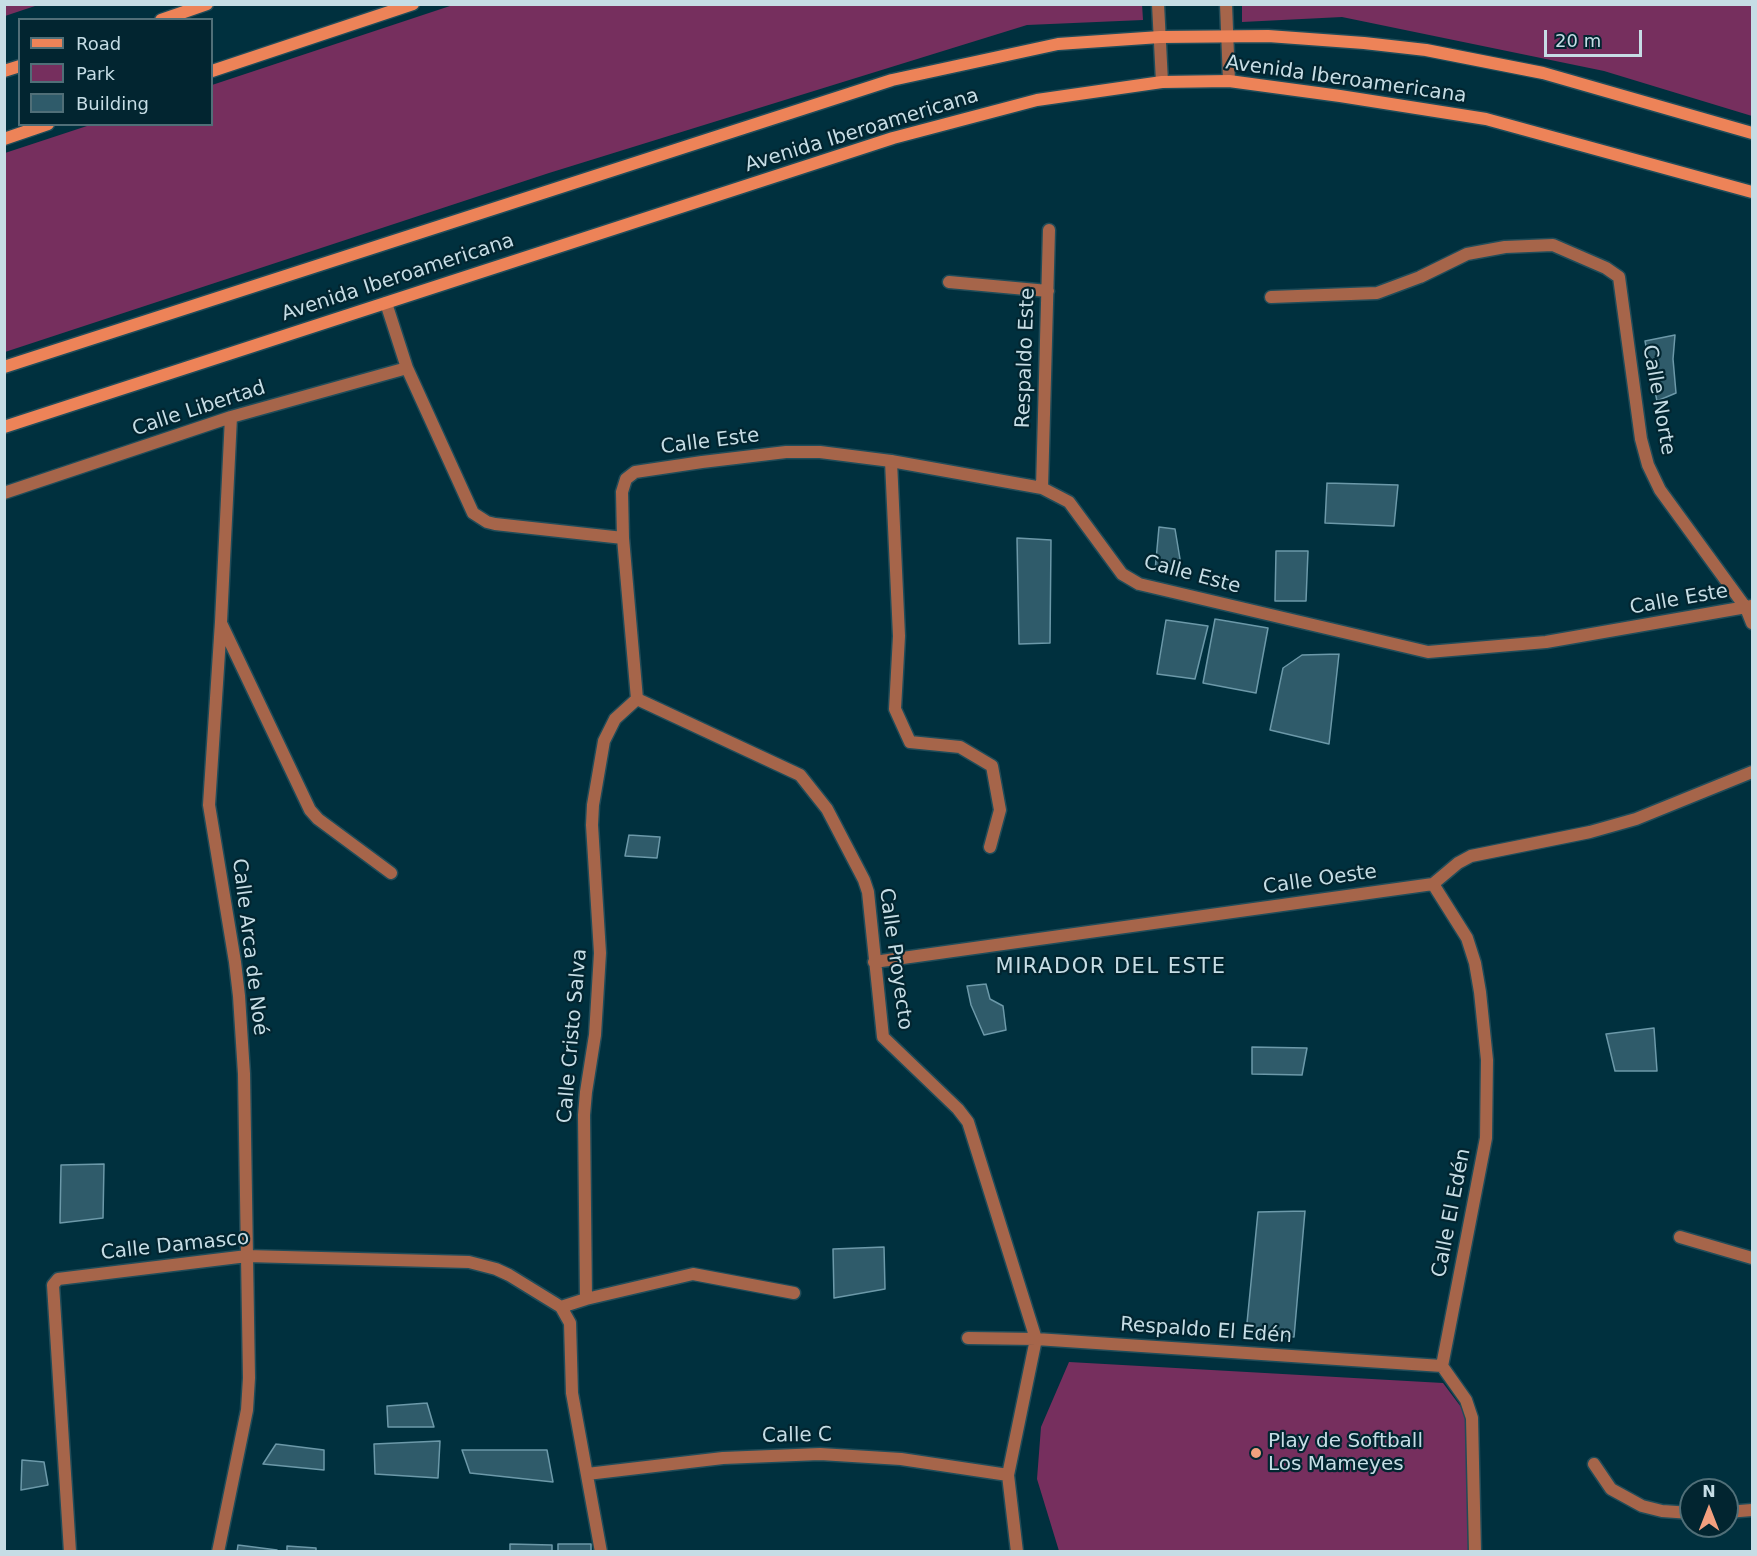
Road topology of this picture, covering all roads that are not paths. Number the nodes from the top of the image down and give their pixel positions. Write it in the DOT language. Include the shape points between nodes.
graph roads {
  1 [pos="207,4"];
  2 [pos="413,4"];
  3 [pos="1158,4"];
  4 [pos="1226,4"];
  5 [pos="167,18"];
  6 [pos="1227,37"];
  7 [pos="1160,38"];
  8 [pos="213,71"];
  9 [pos="1229,81"];
  10 [pos="1162,82"];
  11 [pos="42,126"];
  12 [pos="1752,133"];
  13 [pos="4,139"];
  14 [pos="1752,192"];
  15 [pos="1049,230"];
  16 [pos="949,282"];
  17 [pos="1048,291"];
  18 [pos="1271,297"];
  19 [pos="386,303"];
  20 [pos="4,367"];
  21 [pos="407,368"];
  22 [pos="231,417"];
  23 [pos="4,427"];
  24 [pos="891,460"];
  25 [pos="1042,488"];
  26 [pos="4,493"];
  27 [pos="623,538"];
  28 [pos="1749,607"];
  29 [pos="221,622"];
  30 [pos="1752,623"];
  31 [pos="637,699"];
  32 [pos="1752,772"];
  33 [pos="990,847"];
  34 [pos="391,873"];
  35 [pos="1433,884"];
  36 [pos="874,962"];
  37 [pos="1680,1237"];
  38 [pos="247,1256"];
  39 [pos="1752,1258"];
  40 [pos="794,1293"];
  41 [pos="586,1299"];
  42 [pos="561,1307"];
  43 [pos="968,1338"];
  44 [pos="1036,1339"];
  45 [pos="1442,1366"];
  46 [pos="1594,1464"];
  47 [pos="587,1474"];
  48 [pos="1008,1475"];
  49 [pos="1679,1512"];
  50 [pos="70,1551"];
  51 [pos="218,1551"];
  52 [pos="602,1551"];
  53 [pos="1017,1551"];
  54 [pos="1475,1551"];
  1 -- 5 [label="street"];
  2 -- 8 [label="street"];
  3 -- 7 [label="street"];
  4 -- 6 [label="street"];
  6 -- 7 [label="street, Avenida Iberoamericana"];
  6 -- 9 [label="street"];
  6 -- 12 [label="street, Avenida Iberoamericana" via="1364,43 1447,54 1543,73"];
  7 -- 10 [label="street"];
  7 -- 20 [label="street, Avenida Iberoamericana" via="1058,44 892,80"];
  9 -- 10 [label="street, Avenida Iberoamericana"];
  9 -- 14 [label="street, Avenida Iberoamericana" via="1486,119"];
  10 -- 19 [label="street, Avenida Iberoamericana" via="1037,100 893,138"];
  11 -- 13 [label="street"];
  15 -- 17 [label="street, Respaldo Este"];
  16 -- 17 [label="street"];
  17 -- 25 [label="street, Respaldo Este"];
  18 -- 28 [label="street, Calle Norte" via="1377,293 1467,254 1505,247 1556,246 1606,268 1619,277 1648,465 1660,490"];
  19 -- 21 [label="street"];
  19 -- 23 [label="street, Avenida Iberoamericana"];
  21 -- 22 [label="street, Calle Libertad"];
  21 -- 27 [label="street" via="473,513 495,524"];
  22 -- 26 [label="street, Calle Libertad"];
  22 -- 29 [label="street, Calle Arca de Noé"];
  24 -- 25 [label="street, Calle Este"];
  24 -- 27 [label="street, Calle Este" via="786,452 640,471 626,479 622,492"];
  24 -- 33 [label="street" via="899,636 894,709 910,742 960,747 992,766 1000,810"];
  25 -- 28 [label="street, Calle Este" via="1069,502 1122,574 1139,584 1428,652 1546,642"];
  27 -- 31 [label="street"];
  28 -- 30 [label="street, Calle Norte"];
  29 -- 34 [label="street" via="310,810"];
  29 -- 38 [label="street, Calle Arca de Noé" via="209,805 239,996"];
  31 -- 36 [label="street, Calle Proyecto" via="794,771 806,781 826,809 867,886"];
  31 -- 41 [label="street, Calle Cristo Salva" via="615,719 604,741 593,805 600,953 595,1035 584,1115"];
  32 -- 35 [label="street" via="1636,819 1471,856"];
  35 -- 36 [label="street, Calle Oeste"];
  35 -- 45 [label="street, Calle El Edén" via="1467,938 1475,963 1487,1060 1486,1138"];
  36 -- 44 [label="street, Calle Proyecto" via="884,1039 968,1122"];
  37 -- 39 [label="street"];
  38 -- 42 [label="street, Calle Damasco" via="469,1262 503,1272"];
  38 -- 50 [label="street, Calle Damasco" via="58,1279 52,1285"];
  38 -- 51 [label="street, Calle Arca de Noé" via="247,1410"];
  40 -- 41 [label="street" via="693,1274"];
  41 -- 42 [label="street"];
  42 -- 47 [label="street" via="570,1323 572,1393"];
  43 -- 44 [label="street, Respaldo El Edén"];
  44 -- 45 [label="street, Respaldo El Edén"];
  44 -- 48 [label="street, Calle Proyecto"];
  45 -- 54 [label="street" via="1466,1400 1472,1418"];
  46 -- 49 [label="street" via="1611,1489 1642,1506"];
  47 -- 48 [label="street, Calle C" via="723,1458 820,1454 901,1459"];
  47 -- 52 [label="street"];
  48 -- 53 [label="street, Calle Proyecto"];
}
